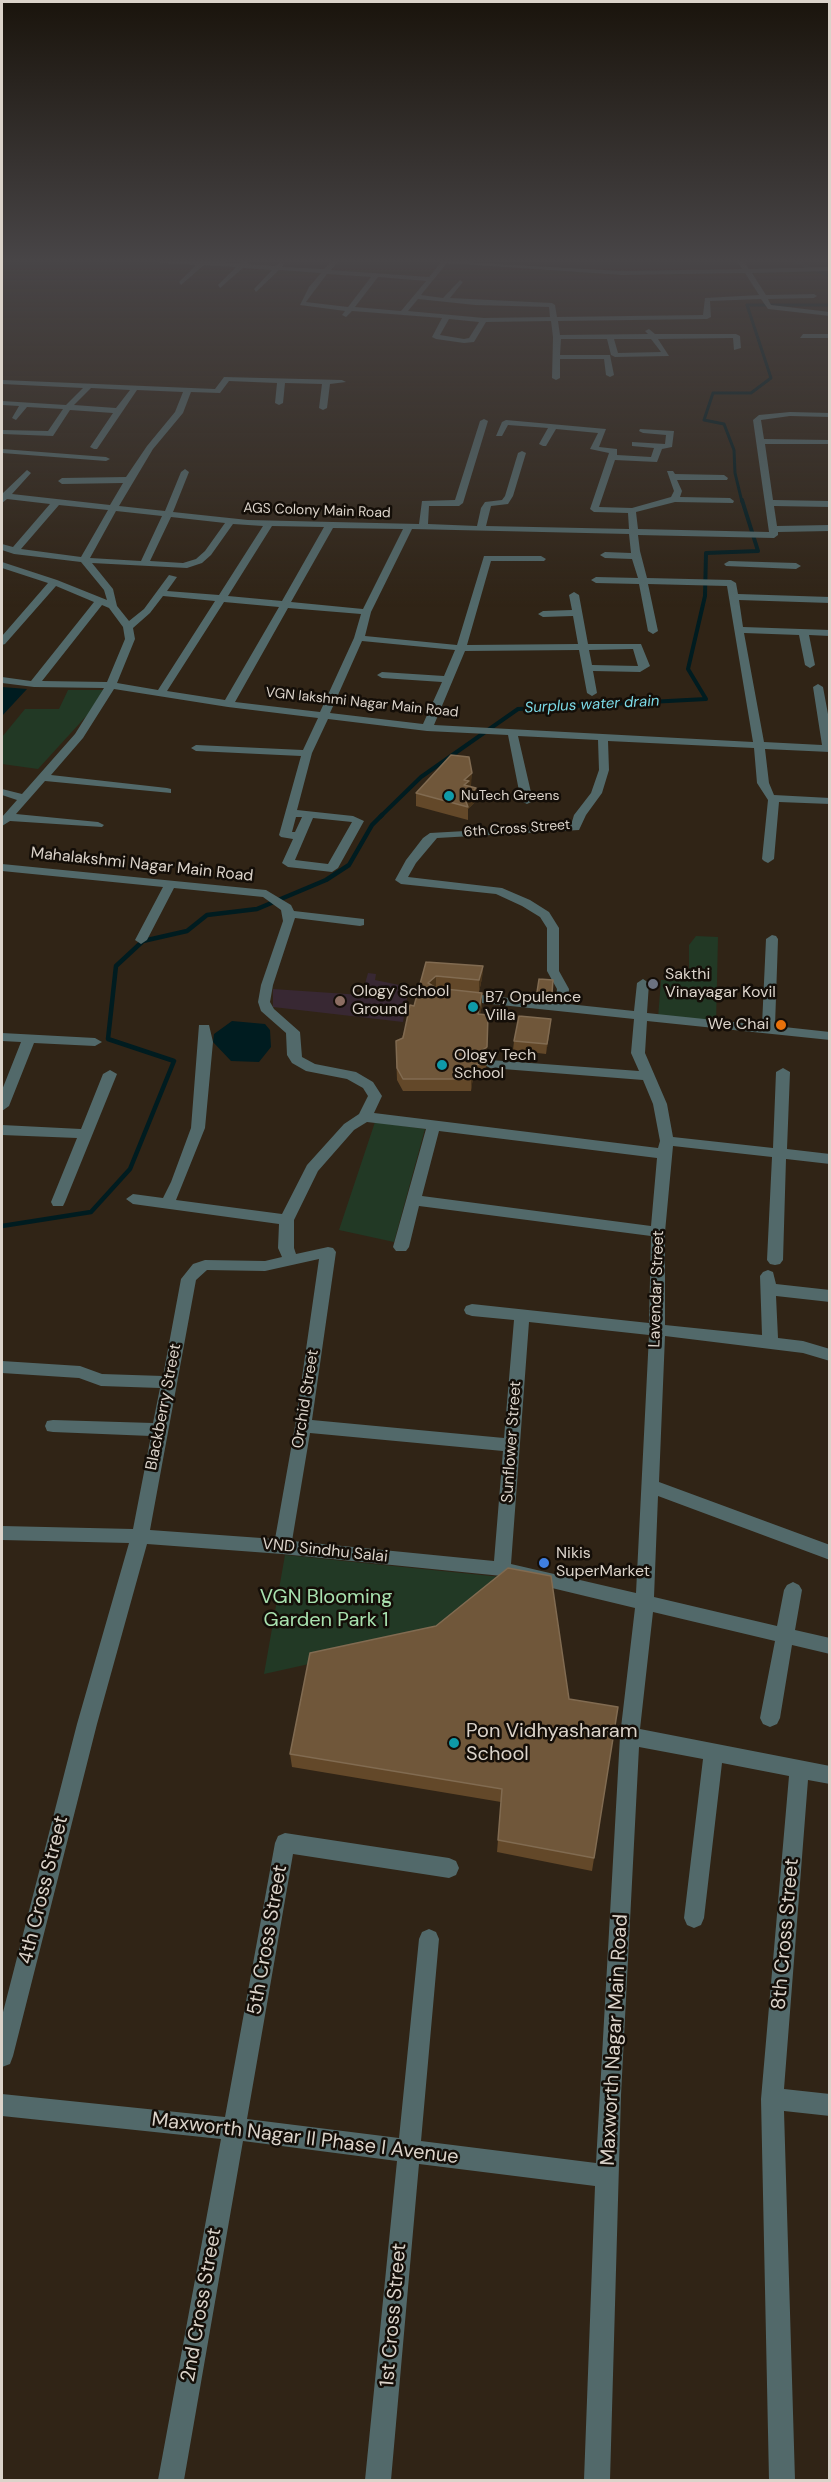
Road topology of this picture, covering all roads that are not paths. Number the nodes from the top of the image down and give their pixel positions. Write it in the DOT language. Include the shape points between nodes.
graph roads {
  1 [pos="323,379"];
  2 [pos="281,381"];
  3 [pos="2,382"];
  4 [pos="342,382"];
  5 [pos="89,386"];
  6 [pos="135,388"];
  7 [pos="187,390"];
  8 [pos="2,403"];
  9 [pos="279,403"];
  10 [pos="24,405"];
  11 [pos="68,408"];
  12 [pos="323,408"];
  13 [pos="118,411"];
  14 [pos="830,415"];
  15 [pos="16,418"];
  16 [pos="484,420"];
  17 [pos="553,426"];
  18 [pos="643,431"];
  19 [pos="2,432"];
  20 [pos="499,434"];
  21 [pos="759,441"];
  22 [pos="830,442"];
  23 [pos="543,444"];
  24 [pos="635,444"];
  25 [pos="659,446"];
  26 [pos="94,447"];
  27 [pos="2,451"];
  28 [pos="522,453"];
  29 [pos="612,457"];
  30 [pos="106,459"];
  31 [pos="185,472"];
  32 [pos="27,473"];
  33 [pos="724,478"];
  34 [pos="129,480"];
  35 [pos="62,481"];
  36 [pos="2,498"];
  37 [pos="675,499"];
  38 [pos="730,501"];
  39 [pos="769,502"];
  40 [pos="56,503"];
  41 [pos="830,504"];
  42 [pos="114,508"];
  43 [pos="632,511"];
  44 [pos="168,514"];
  45 [pos="230,522"];
  46 [pos="269,524"];
  47 [pos="330,525"];
  48 [pos="409,527"];
  49 [pos="423,527"];
  50 [pos="481,528"];
  51 [pos="830,528"];
  52 [pos="774,529"];
  53 [pos="633,532"];
  54 [pos="2,547"];
  55 [pos="14,550"];
  56 [pos="605,555"];
  57 [pos="636,556"];
  58 [pos="541,559"];
  59 [pos="84,560"];
  60 [pos="144,564"];
  61 [pos="2,565"];
  62 [pos="796,566"];
  63 [pos="172,577"];
  64 [pos="596,580"];
  65 [pos="643,581"];
  66 [pos="54,582"];
  67 [pos="731,583"];
  68 [pos="161,593"];
  69 [pos="574,595"];
  70 [pos="733,597"];
  71 [pos="222,598"];
  72 [pos="101,600"];
  73 [pos="830,600"];
  74 [pos="282,604"];
  75 [pos="111,606"];
  76 [pos="366,612"];
  77 [pos="578,613"];
  78 [pos="543,614"];
  79 [pos="128,627"];
  80 [pos="738,630"];
  81 [pos="653,631"];
  82 [pos="804,633"];
  83 [pos="830,633"];
  84 [pos="359,638"];
  85 [pos="2,642"];
  86 [pos="584,646"];
  87 [pos="461,648"];
  88 [pos="587,668"];
  89 [pos="382,675"];
  90 [pos="447,679"];
  91 [pos="2,680"];
  92 [pos="34,684"];
  93 [pos="110,685"];
  94 [pos="818,687"];
  95 [pos="830,688"];
  96 [pos="161,693"];
  97 [pos="592,693"];
  98 [pos="228,704"];
  99 [pos="322,716"];
  100 [pos="427,728"];
  101 [pos="512,731"];
  102 [pos="603,736"];
  103 [pos="759,744"];
  104 [pos="196,748"];
  105 [pos="829,749"];
  106 [pos="307,753"];
  107 [pos="42,777"];
  108 [pos="167,791"];
  109 [pos="2,792"];
  110 [pos="23,798"];
  111 [pos="774,798"];
  112 [pos="527,801"];
  113 [pos="830,801"];
  114 [pos="292,813"];
  115 [pos="309,814"];
  116 [pos="4,820"];
  117 [pos="98,825"];
  118 [pos="299,836"];
  119 [pos="768,859"];
  120 [pos="2,867"];
  121 [pos="170,885"];
  122 [pos="285,908"];
  123 [pos="360,922"];
  124 [pos="772,939"];
  125 [pos="141,940"];
  126 [pos="643,983"];
  127 [pos="447,995"];
  128 [pos="557,1006"];
  129 [pos="639,1015"];
  130 [pos="204,1028"];
  131 [pos="768,1030"];
  132 [pos="830,1036"];
  133 [pos="2,1037"];
  134 [pos="29,1038"];
  135 [pos="95,1042"];
  136 [pos="490,1064"];
  137 [pos="783,1072"];
  138 [pos="110,1074"];
  139 [pos="647,1076"];
  140 [pos="2,1106"];
  141 [pos="365,1117"];
  142 [pos="434,1125"];
  143 [pos="2,1130"];
  144 [pos="86,1134"];
  145 [pos="665,1148"];
  146 [pos="781,1154"];
  147 [pos="830,1159"];
  148 [pos="133,1199"];
  149 [pos="414,1200"];
  150 [pos="58,1202"];
  151 [pos="168,1202"];
  152 [pos="287,1220"];
  153 [pos="658,1232"];
  154 [pos="401,1247"];
  155 [pos="290,1259"];
  156 [pos="776,1260"];
  157 [pos="830,1296"];
  158 [pos="472,1310"];
  159 [pos="522,1315"];
  160 [pos="656,1331"];
  161 [pos="770,1342"];
  162 [pos="830,1355"];
  163 [pos="2,1367"];
  164 [pos="169,1382"];
  165 [pos="53,1426"];
  166 [pos="303,1426"];
  167 [pos="160,1430"];
  168 [pos="512,1446"];
  169 [pos="649,1485"];
  170 [pos="2,1533"];
  171 [pos="140,1536"];
  172 [pos="282,1547"];
  173 [pos="830,1553"];
  174 [pos="502,1569"];
  175 [pos="793,1590"];
  176 [pos="645,1601"];
  177 [pos="785,1635"];
  178 [pos="830,1646"];
  179 [pos="770,1718"];
  180 [pos="87,1724"];
  181 [pos="630,1736"];
  182 [pos="714,1750"];
  183 [pos="799,1769"];
  184 [pos="830,1775"];
  185 [pos="449,1868"];
  186 [pos="694,1918"];
  187 [pos="429,1939"];
  188 [pos="2,2055"];
  189 [pos="772,2099"];
  190 [pos="2,2105"];
  191 [pos="830,2105"];
  192 [pos="234,2129"];
  193 [pos="409,2150"];
  194 [pos="609,2176"];
  195 [pos="171,2481"];
  196 [pos="378,2481"];
  197 [pos="597,2481"];
  198 [pos="782,2481"];
  1 -- 2 [label="street"];
  1 -- 4 [label="street"];
  1 -- 12 [label="street"];
  2 -- 7 [label="street" via="226,379 217,392"];
  2 -- 9 [label="street"];
  3 -- 5 [label="street"];
  5 -- 6 [label="street"];
  5 -- 11 [label="street"];
  6 -- 7 [label="street"];
  6 -- 13 [label="street"];
  7 -- 34 [label="street" via="179,413"];
  8 -- 10 [label="street"];
  10 -- 11 [label="street"];
  10 -- 15 [label="street"];
  11 -- 13 [label="street"];
  11 -- 19 [label="street" via="51,434"];
  13 -- 26 [label="street"];
  14 -- 21 [label="street" via="759,417"];
  16 -- 49 [label="street" via="459,503 425,503"];
  17 -- 20 [label="street" via="506,422"];
  17 -- 23 [label="street"];
  17 -- 29 [label="street" via="603,430 594,449 614,451"];
  18 -- 25 [label="street" via="671,433 668,447"];
  21 -- 22 [label="street"];
  21 -- 39 [label="street"];
  24 -- 25 [label="street"];
  25 -- 29 [label="street" via="654,460"];
  27 -- 30 [label="street"];
  28 -- 50 [label="street" via="509,496 505,502 488,504"];
  29 -- 43 [label="street" via="594,509"];
  31 -- 44 [label="street"];
  32 -- 36 [label="street"];
  33 -- 37 [label="street" via="671,475 678,491"];
  34 -- 35 [label="street"];
  34 -- 42 [label="street"];
  36 -- 40 [label="street, AGS Colony Main Road"];
  37 -- 38 [label="street"];
  37 -- 43 [label="street"];
  39 -- 41 [label="street"];
  39 -- 52 [label="street"];
  40 -- 42 [label="street, AGS Colony Main Road"];
  40 -- 55 [label="street"];
  42 -- 44 [label="street, AGS Colony Main Road"];
  42 -- 59 [label="street"];
  43 -- 53 [label="street"];
  44 -- 45 [label="street, AGS Colony Main Road"];
  44 -- 60 [label="street"];
  45 -- 46 [label="street, AGS Colony Main Road"];
  45 -- 60 [label="street" via="199,561 184,566"];
  46 -- 47 [label="street, AGS Colony Main Road"];
  46 -- 71 [label="street"];
  47 -- 48 [label="street, AGS Colony Main Road"];
  47 -- 74 [label="street"];
  48 -- 49 [label="street, AGS Colony Main Road"];
  48 -- 76 [label="street"];
  49 -- 50 [label="street, AGS Colony Main Road"];
  50 -- 53 [label="street, AGS Colony Main Road"];
  51 -- 52 [label="street"];
  52 -- 53 [label="street, AGS Colony Main Road" via="774,535"];
  53 -- 57 [label="street"];
  54 -- 55 [label="street"];
  55 -- 59 [label="street"];
  56 -- 57 [label="street"];
  57 -- 65 [label="street"];
  58 -- 87 [label="street" via="487,558"];
  59 -- 60 [label="street"];
  59 -- 75 [label="street" via="111,594"];
  61 -- 66 [label="street"];
  62 -- 67 [label="street" via="728,559"];
  63 -- 68 [label="street"];
  64 -- 65 [label="street"];
  65 -- 67 [label="street"];
  65 -- 81 [label="street"];
  66 -- 72 [label="street"];
  66 -- 85 [label="street"];
  67 -- 70 [label="street"];
  68 -- 71 [label="street"];
  68 -- 79 [label="street" via="144,615"];
  69 -- 77 [label="street"];
  70 -- 73 [label="street"];
  70 -- 80 [label="street"];
  71 -- 74 [label="street"];
  71 -- 96 [label="street"];
  72 -- 75 [label="street"];
  72 -- 92 [label="street"];
  74 -- 76 [label="street"];
  74 -- 98 [label="street"];
  75 -- 79 [label="street"];
  76 -- 84 [label="street"];
  77 -- 78 [label="street"];
  77 -- 86 [label="street"];
  79 -- 93 [label="street" via="130,639"];
  80 -- 82 [label="street"];
  80 -- 103 [label="street"];
  82 -- 83 [label="street"];
  82 -- 94 [label="street"];
  84 -- 87 [label="street"];
  84 -- 99 [label="street"];
  86 -- 87 [label="street"];
  86 -- 88 [label="street"];
  86 -- 88 [label="street" via="637,646 645,666"];
  87 -- 90 [label="street"];
  88 -- 97 [label="street"];
  89 -- 90 [label="street"];
  90 -- 100 [label="street"];
  91 -- 92 [label="street, VGN lakshmi Nagar Main Road"];
  92 -- 93 [label="street, VGN lakshmi Nagar Main Road"];
  93 -- 96 [label="street, VGN lakshmi Nagar Main Road"];
  93 -- 107 [label="street" via="79,736"];
  94 -- 95 [label="street"];
  94 -- 105 [label="street"];
  96 -- 98 [label="street, VGN lakshmi Nagar Main Road"];
  98 -- 99 [label="street, VGN lakshmi Nagar Main Road"];
  99 -- 100 [label="street, VGN lakshmi Nagar Main Road"];
  99 -- 106 [label="street"];
  100 -- 101 [label="street, VGN lakshmi Nagar Main Road"];
  101 -- 102 [label="street, VGN lakshmi Nagar Main Road"];
  101 -- 112 [label="street"];
  102 -- 103 [label="street, VGN lakshmi Nagar Main Road"];
  102 -- 128 [label="street, 6th Cross Street" via="604,770 596,793 575,828 434,835 410,862 401,880 498,891 526,903 550,921 553,971 563,989"];
  103 -- 105 [label="street, VGN lakshmi Nagar Main Road"];
  103 -- 111 [label="street" via="763,783"];
  104 -- 106 [label="street"];
  106 -- 114 [label="street"];
  107 -- 108 [label="street"];
  107 -- 110 [label="street"];
  109 -- 110 [label="street"];
  110 -- 116 [label="street"];
  111 -- 113 [label="street"];
  111 -- 119 [label="street"];
  114 -- 115 [label="street"];
  114 -- 118 [label="street" via="285,835"];
  115 -- 118 [label="street"];
  115 -- 118 [label="street" via="356,819 358,823 330,869 289,864"];
  116 -- 117 [label="street"];
  120 -- 121 [label="street, Mahalakshmi Nagar Main Road"];
  121 -- 122 [label="street, Mahalakshmi Nagar Main Road" via="266,894"];
  121 -- 125 [label="street"];
  122 -- 123 [label="street"];
  122 -- 141 [label="street" via="290,921 267,985 267,1011 293,1032 294,1055 302,1064 351,1076 368,1085 375,1096"];
  124 -- 131 [label="street"];
  126 -- 129 [label="street, Lavendar Street"];
  127 -- 128 [label="street"];
  128 -- 129 [label="street"];
  129 -- 131 [label="street"];
  129 -- 139 [label="street, Lavendar Street" via="638,1053"];
  130 -- 151 [label="street" via="198,1128"];
  131 -- 132 [label="street"];
  133 -- 134 [label="street"];
  134 -- 135 [label="street"];
  134 -- 140 [label="street"];
  136 -- 139 [label="street"];
  137 -- 146 [label="street"];
  138 -- 144 [label="street"];
  139 -- 145 [label="street, Lavendar Street" via="660,1104"];
  141 -- 142 [label="street"];
  141 -- 152 [label="street" via="349,1127 312,1168"];
  142 -- 145 [label="street"];
  142 -- 149 [label="street"];
  143 -- 144 [label="street"];
  144 -- 150 [label="street"];
  145 -- 146 [label="street"];
  145 -- 153 [label="street, Lavendar Street"];
  146 -- 147 [label="street"];
  146 -- 156 [label="street"];
  148 -- 151 [label="street"];
  149 -- 153 [label="street"];
  149 -- 154 [label="street"];
  151 -- 152 [label="street"];
  152 -- 155 [label="street" via="286,1248"];
  153 -- 160 [label="street, Lavendar Street"];
  155 -- 164 [label="street, Blackberry Street" via="265,1266 198,1268 189,1279"];
  155 -- 166 [label="street, Orchid Street" via="328,1252"];
  157 -- 161 [label="street" via="768,1282"];
  158 -- 159 [label="street"];
  159 -- 160 [label="street"];
  159 -- 168 [label="street, Sunflower Street"];
  160 -- 161 [label="street"];
  160 -- 169 [label="street, Lavendar Street"];
  161 -- 162 [label="street"];
  163 -- 164 [label="street" via="80,1372 101,1380"];
  164 -- 167 [label="street, Blackberry Street"];
  165 -- 167 [label="street"];
  166 -- 168 [label="street"];
  166 -- 172 [label="street, Orchid Street"];
  167 -- 171 [label="street, Blackberry Street"];
  168 -- 174 [label="street, Sunflower Street"];
  169 -- 173 [label="street"];
  169 -- 176 [label="street, Lavendar Street"];
  170 -- 171 [label="street, VND Sindhu Salai"];
  171 -- 172 [label="street, VND Sindhu Salai"];
  171 -- 180 [label="street, Blackberry Street"];
  172 -- 174 [label="street, VND Sindhu Salai"];
  174 -- 176 [label="street, VND Sindhu Salai"];
  175 -- 177 [label="street"];
  176 -- 177 [label="street, VND Sindhu Salai"];
  176 -- 181 [label="street, Maxworth Nagar Main Road"];
  177 -- 178 [label="street, VND Sindhu Salai"];
  177 -- 179 [label="street"];
  180 -- 188 [label="street, 4th Cross Street"];
  181 -- 182 [label="street"];
  181 -- 194 [label="street, Maxworth Nagar Main Road"];
  182 -- 183 [label="street"];
  182 -- 186 [label="street"];
  183 -- 184 [label="street"];
  183 -- 189 [label="street, 8th Cross Street"];
  185 -- 192 [label="street, 5th Cross Street" via="285,1843"];
  187 -- 193 [label="street"];
  189 -- 191 [label="street"];
  189 -- 198 [label="street, 8th Cross Street"];
  190 -- 192 [label="street, Maxworth Nagar II Phase I Avenue"];
  192 -- 193 [label="street, Maxworth Nagar II Phase I Avenue"];
  192 -- 195 [label="street, 2nd Cross Street"];
  193 -- 194 [label="street, Maxworth Nagar II Phase I Avenue"];
  193 -- 196 [label="street, 1st Cross Street"];
  194 -- 197 [label="street, Maxworth Nagar Main Road"];
}
